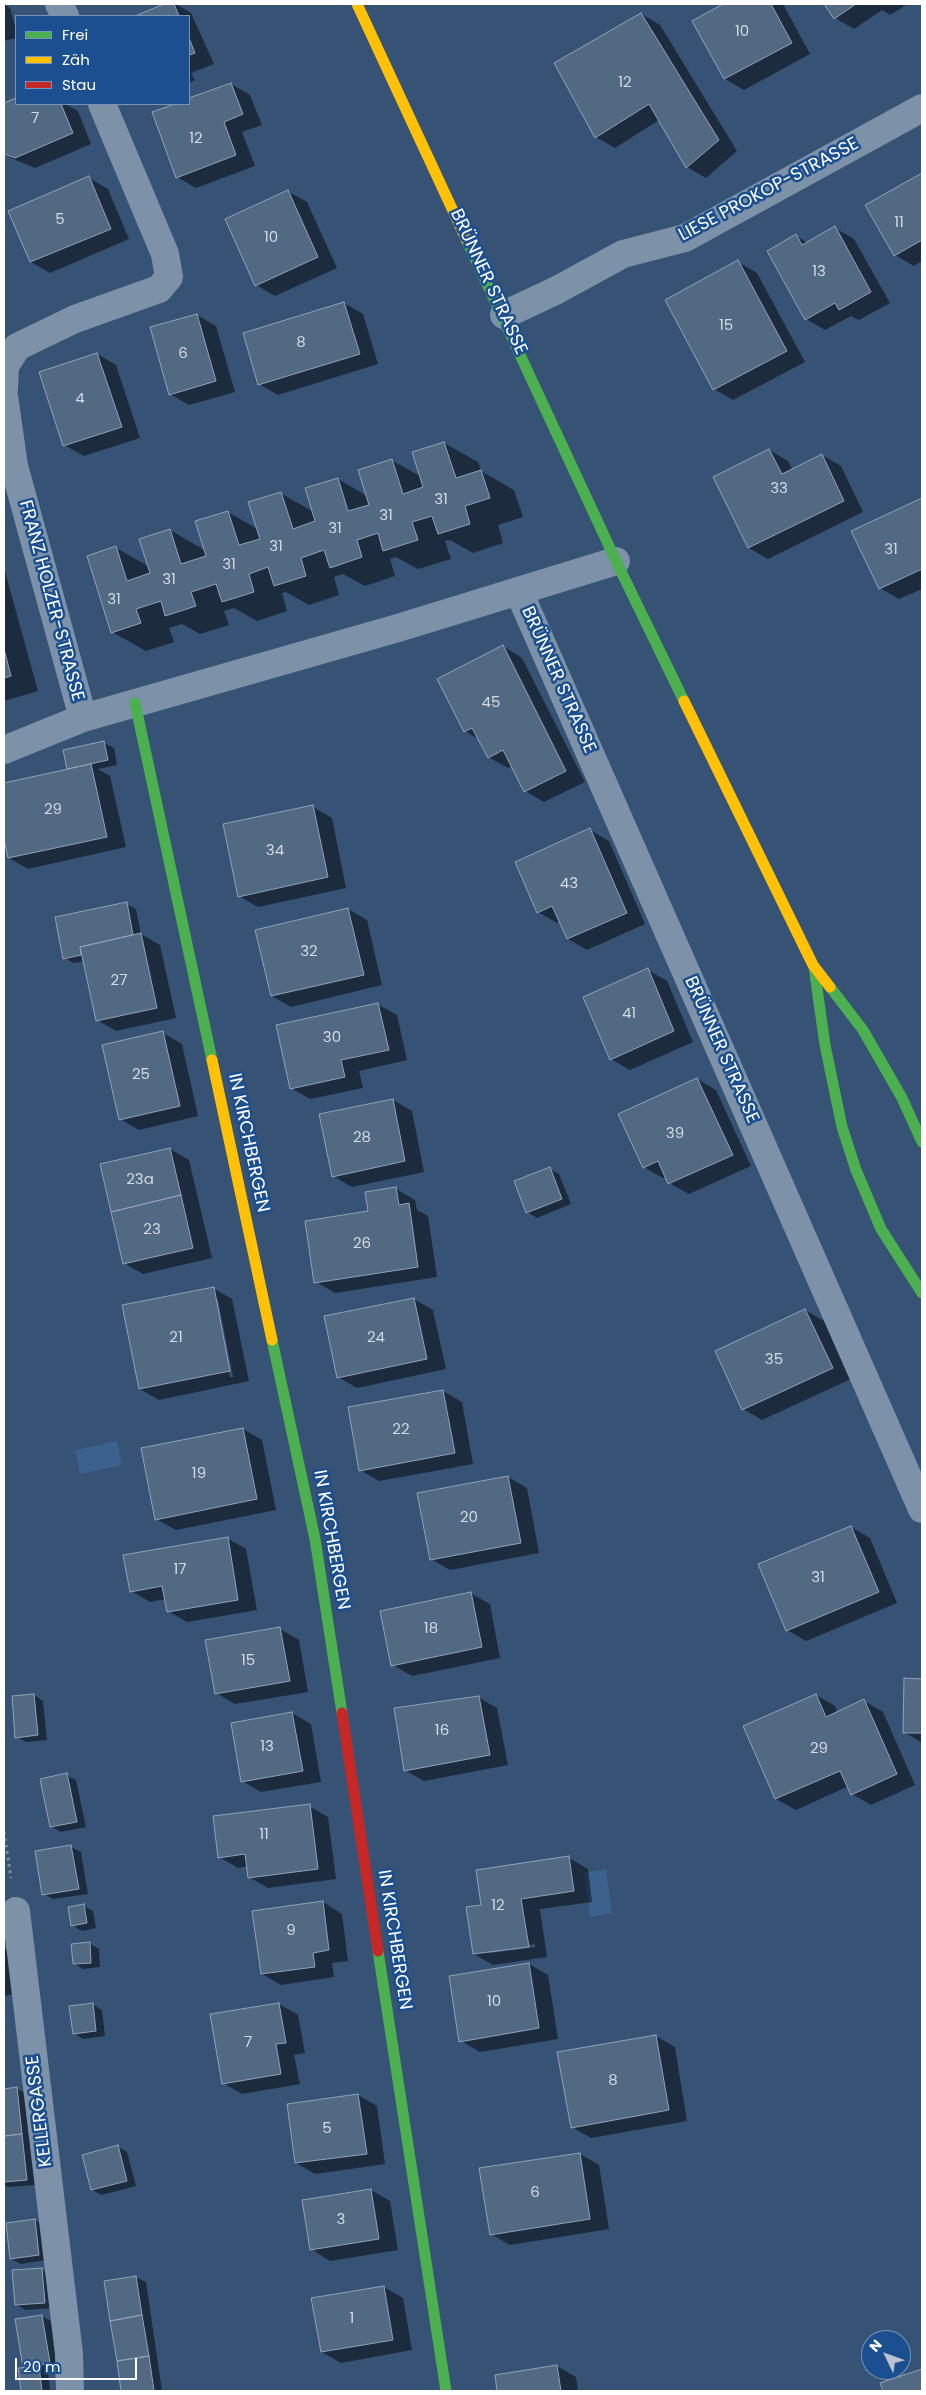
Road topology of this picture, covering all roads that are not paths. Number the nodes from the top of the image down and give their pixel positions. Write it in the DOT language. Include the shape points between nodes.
graph roads {
  1 [pos="358,4"];
  2 [pos="102,105"];
  3 [pos="922,108"];
  4 [pos="504,315"];
  5 [pos="4,389"];
  6 [pos="4,396"];
  7 [pos="616,561"];
  8 [pos="519,592"];
  9 [pos="135,703"];
  10 [pos="83,718"];
  11 [pos="4,750"];
  12 [pos="813,965"];
  13 [pos="922,1142"];
  14 [pos="922,1293"];
  15 [pos="922,1509"];
  16 [pos="16,1911"];
  17 [pos="70,2391"];
  18 [pos="446,2391"];
  1 -- 4 [label="street, BRÜNNER STRASSE"];
  2 -- 5 [label="street" via="165,254 169,278 158,288 75,319 17,347 5,366"];
  3 -- 4 [label="street, LIESE PROKOP-STRASSE" via="685,238 623,254"];
  4 -- 7 [label="street, BRÜNNER STRASSE"];
  6 -- 10 [label="street, FRANZ HOLZER-STRASSE" via="14,466"];
  7 -- 8 [label="street, BRÜNNER STRASSE"];
  7 -- 12 [label="street, BRÜNNER STRASSE"];
  8 -- 9 [label="street, BRÜNNER STRASSE"];
  8 -- 15 [label="street, BRÜNNER STRASSE"];
  9 -- 10 [label="street, BRÜNNER STRASSE"];
  9 -- 18 [label="street, IN KIRCHBERGEN" via="315,1539"];
  10 -- 11 [label="street, BRÜNNER STRASSE"];
  12 -- 13 [label="street, BRÜNNER STRASSE" via="862,1030 902,1098"];
  12 -- 14 [label="street, BRÜNNER STRASSE" via="825,1045 842,1126 856,1170 881,1229"];
  16 -- 17 [label="street, KELLERGASSE" via="69,2354"];
}
